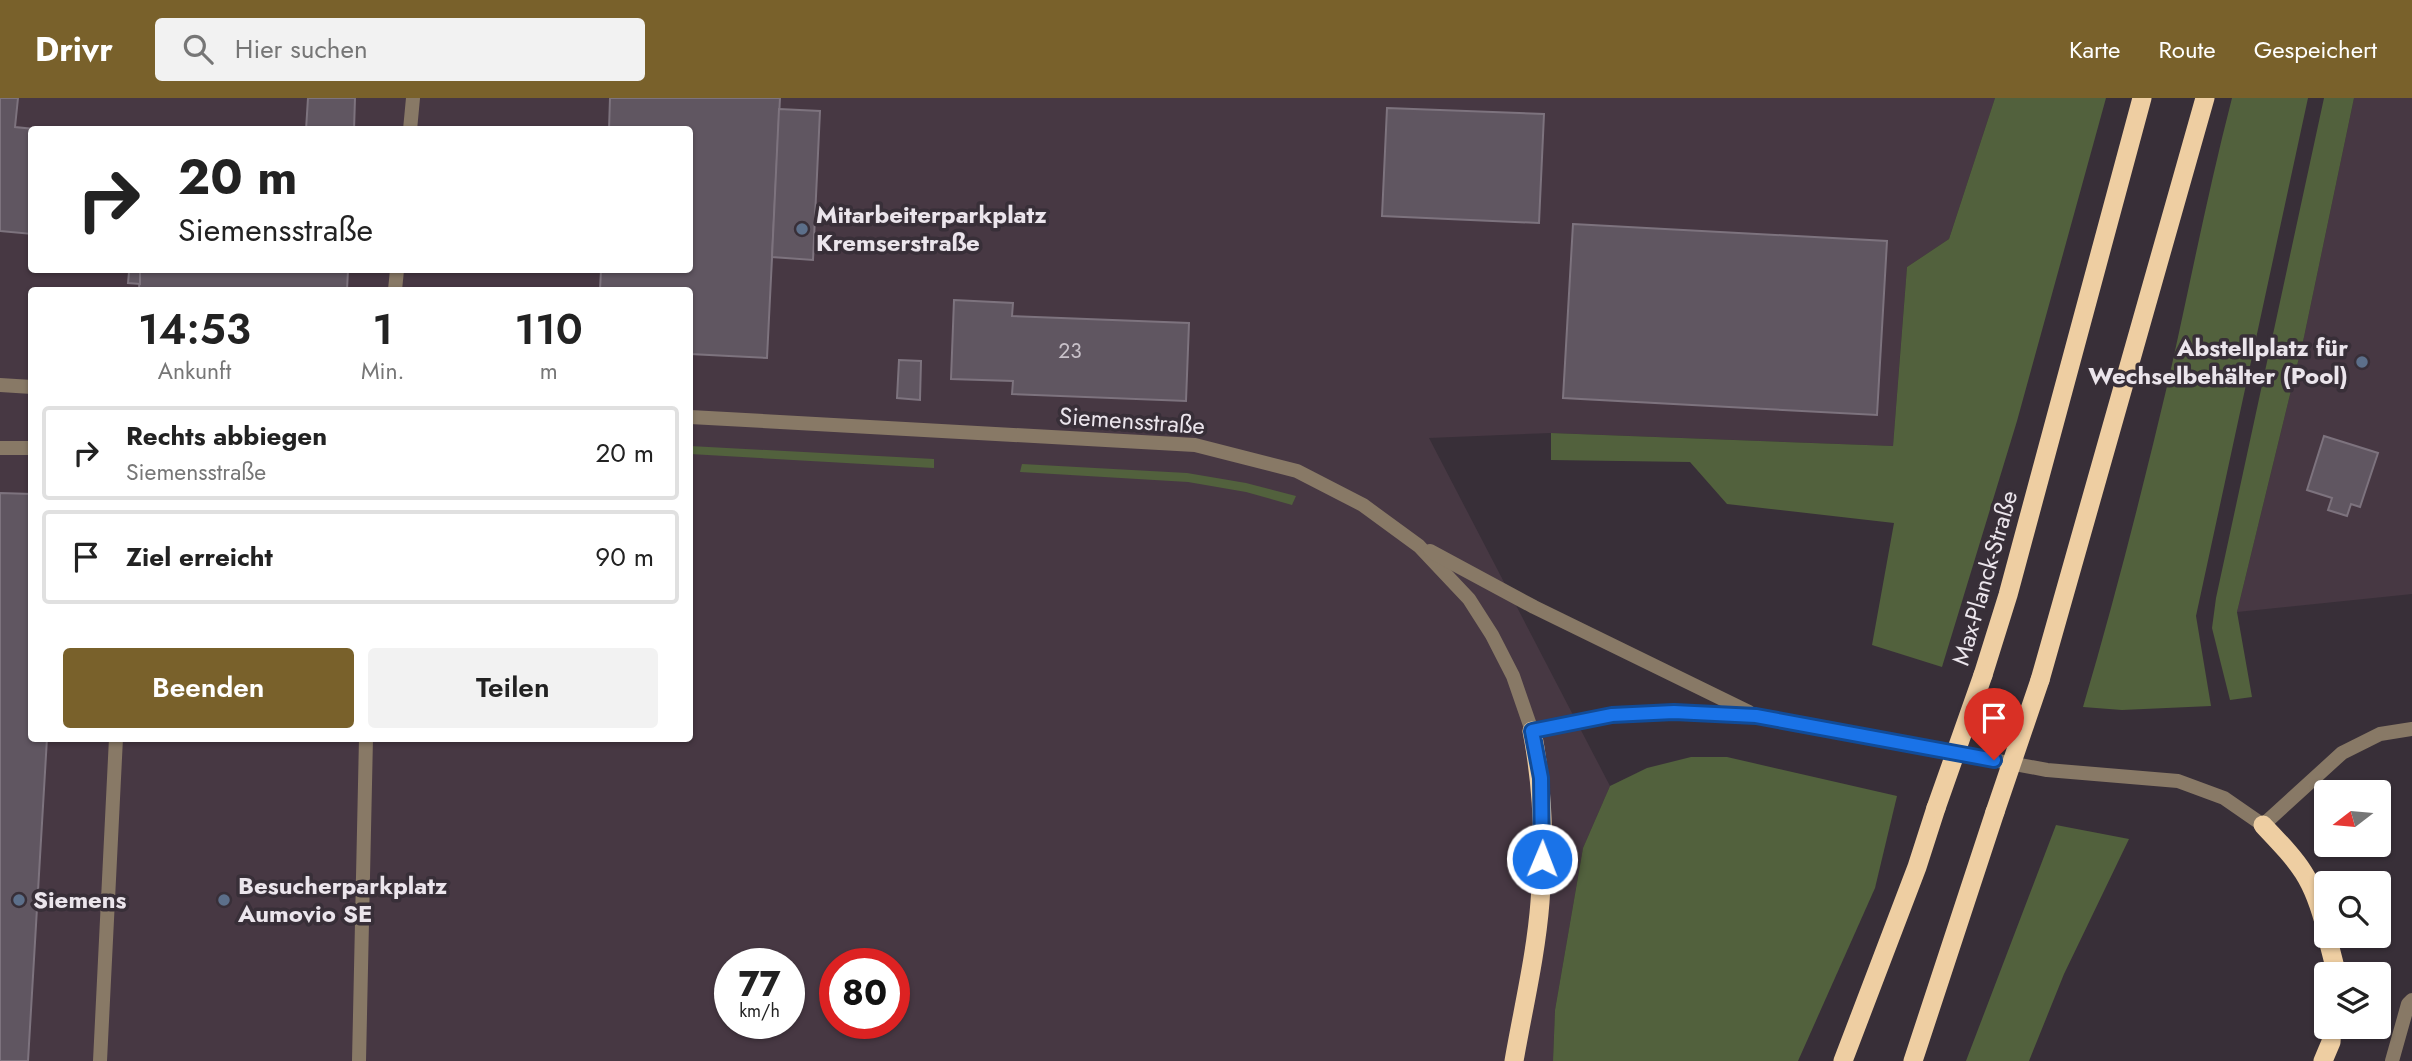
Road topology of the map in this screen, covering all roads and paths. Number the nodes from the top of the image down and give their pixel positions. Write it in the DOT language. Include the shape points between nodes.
graph roads {
  1 [pos="413,98"];
  2 [pos="2142,98"];
  3 [pos="2206,98"];
  4 [pos="410,126"];
  5 [pos="0,385"];
  6 [pos="28,387"];
  7 [pos="693,417"];
  8 [pos="0,448"];
  9 [pos="28,448"];
  10 [pos="1419,546"];
  11 [pos="1756,716"];
  12 [pos="2412,729"];
  13 [pos="1532,731"];
  14 [pos="116,742"];
  15 [pos="366,742"];
  16 [pos="2263,825"];
  17 [pos="2314,890"];
  18 [pos="2412,1000"];
  19 [pos="2330,1039"];
  20 [pos="1843,1058"];
  21 [pos="100,1061"];
  22 [pos="359,1061"];
  23 [pos="1514,1061"];
  24 [pos="1913,1061"];
  25 [pos="2323,1061"];
  26 [pos="2392,1061"];
  1 -- 4 [label="street"];
  2 -- 20 [label="highway, Max-Planck-Straße, bridge" via="2008,595 1917,867"];
  3 -- 24 [label="highway, bridge" via="2040,680"];
  5 -- 6 [label="street"];
  7 -- 10 [label="street, Siemensstraße" via="1195,445 1297,471 1363,505"];
  8 -- 9 [label="street"];
  10 -- 11 [label="street"];
  10 -- 13 [label="street, Siemensstraße" via="1469,599 1492,635 1513,676"];
  11 -- 13 [label="street" via="1612,715"];
  11 -- 16 [label="street" via="2047,771 2178,782 2224,798"];
  12 -- 16 [label="street" via="2380,734 2342,753"];
  13 -- 23 [label="highway" via="1541,778 1540,903"];
  14 -- 21 [label="street"];
  15 -- 22 [label="street"];
  16 -- 17 [label="highway" via="2299,864"];
  18 -- 26 [label="street"];
  19 -- 25 [label="highway"];
}
